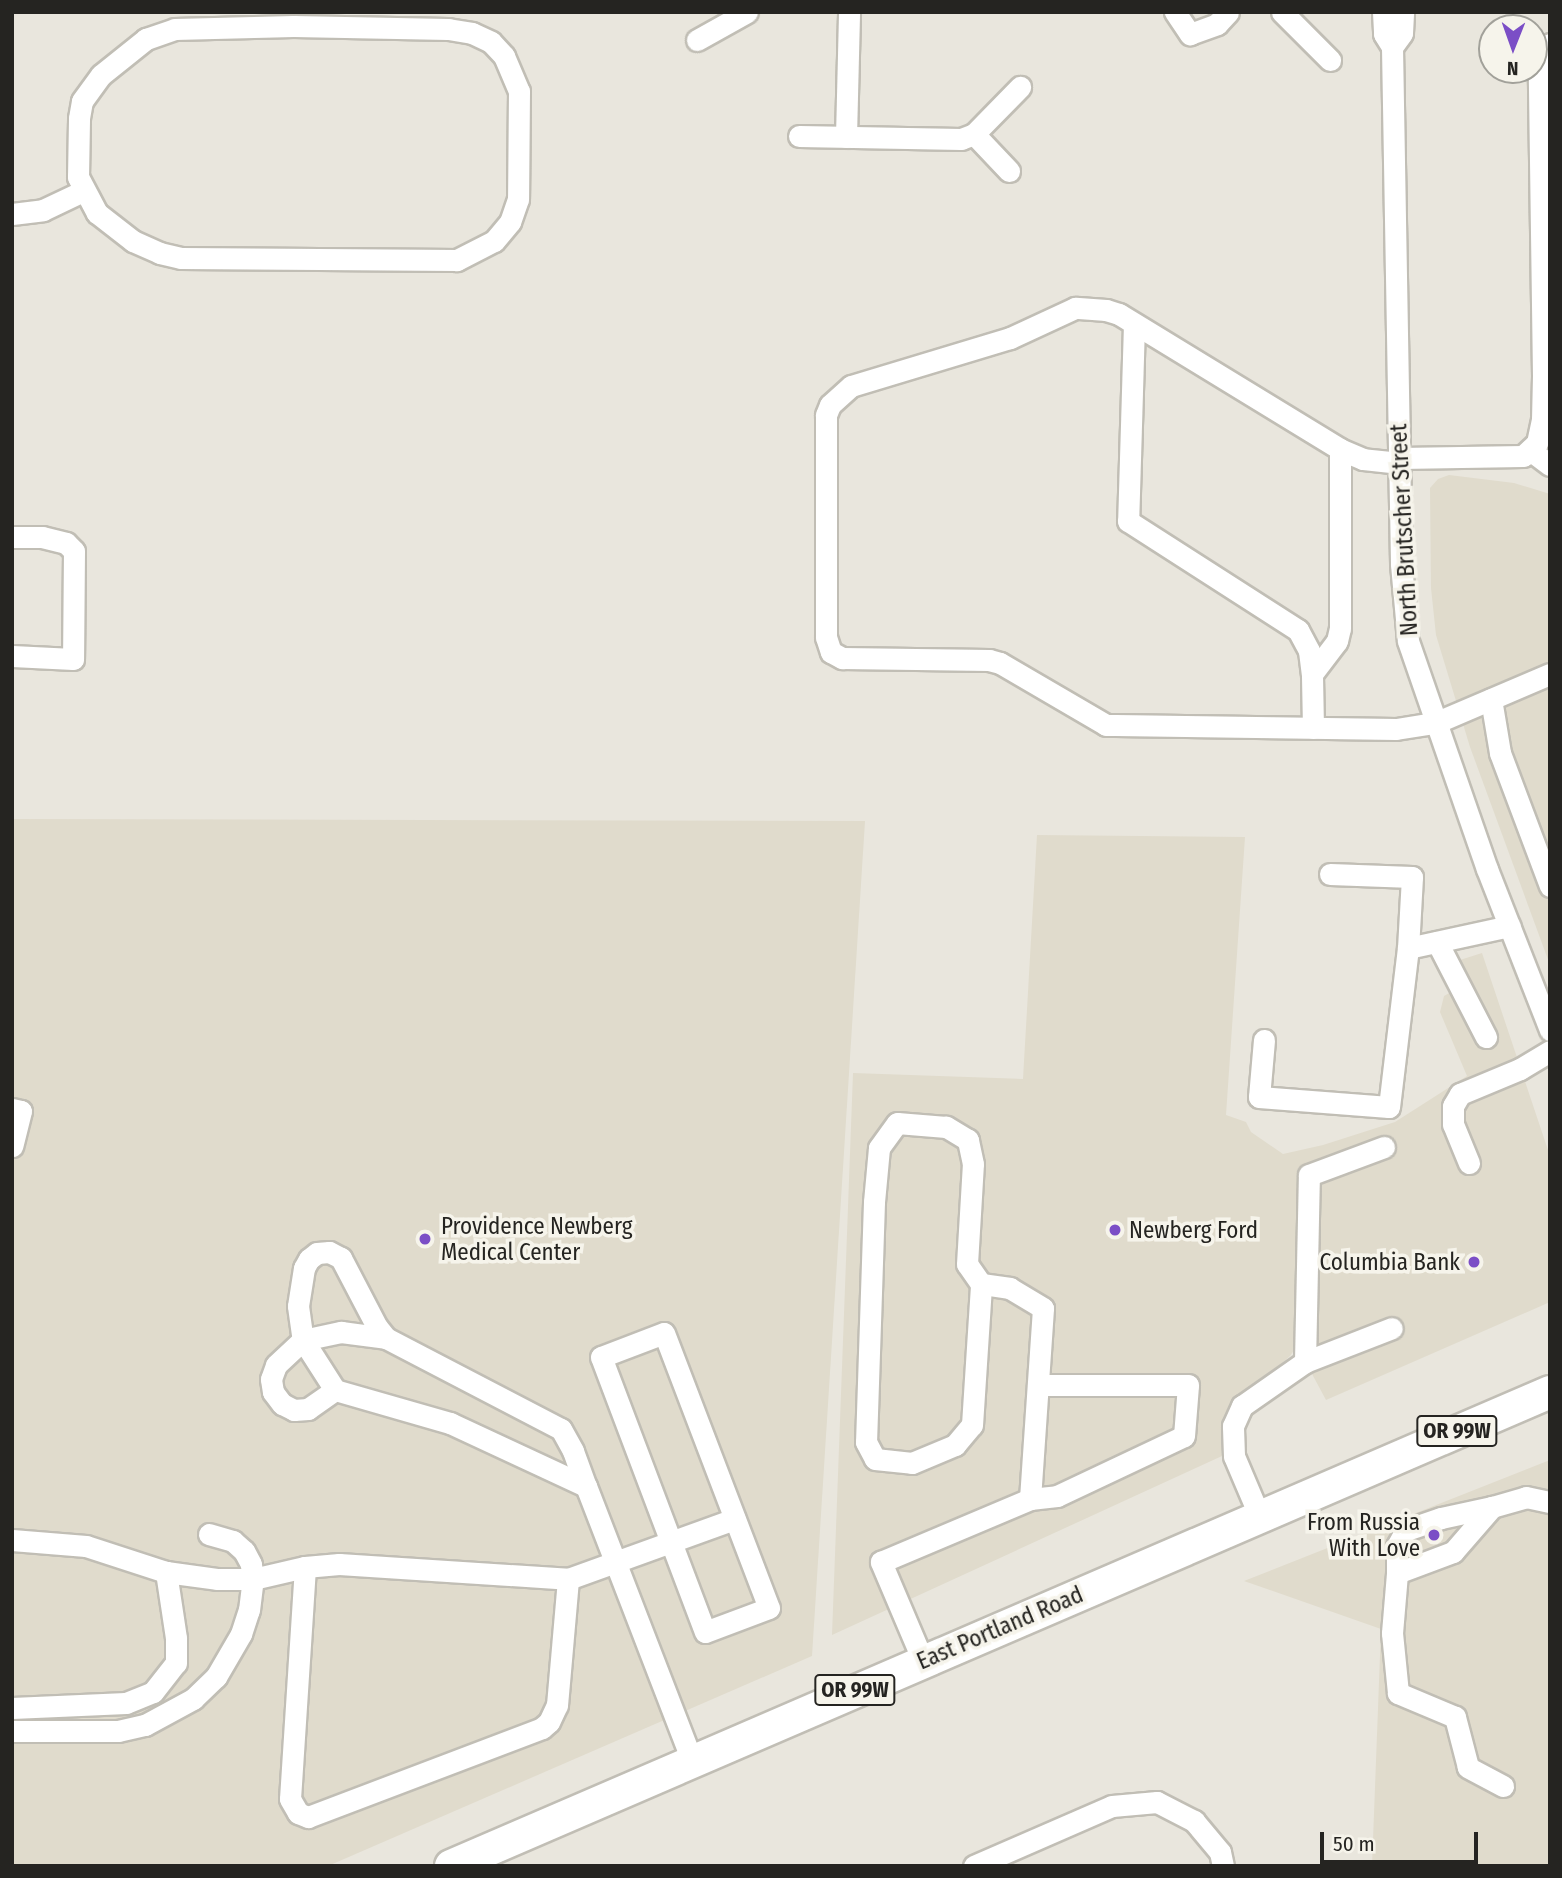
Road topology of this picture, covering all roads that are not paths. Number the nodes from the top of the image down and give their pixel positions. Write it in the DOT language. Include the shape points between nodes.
graph roads {
  1 [pos="747,12"];
  2 [pos="849,12"];
  3 [pos="1175,12"];
  4 [pos="1228,12"];
  5 [pos="1282,12"];
  6 [pos="1383,12"];
  7 [pos="1403,12"];
  8 [pos="293,19"];
  9 [pos="318,19"];
  10 [pos="697,40"];
  11 [pos="1550,44"];
  12 [pos="1392,47"];
  13 [pos="1330,60"];
  14 [pos="1020,87"];
  15 [pos="974,134"];
  16 [pos="799,136"];
  17 [pos="846,137"];
  18 [pos="1544,144"];
  19 [pos="1009,171"];
  20 [pos="83,191"];
  21 [pos="12,214"];
  22 [pos="1134,324"];
  23 [pos="1547,375"];
  24 [pos="1340,449"];
  25 [pos="1530,450"];
  26 [pos="1400,461"];
  27 [pos="1550,465"];
  28 [pos="12,537"];
  29 [pos="12,656"];
  30 [pos="1312,674"];
  31 [pos="1550,674"];
  32 [pos="1491,699"];
  33 [pos="1435,723"];
  34 [pos="1313,728"];
  35 [pos="1330,874"];
  36 [pos="1550,886"];
  37 [pos="1510,926"];
  38 [pos="1437,942"];
  39 [pos="1409,948"];
  40 [pos="1550,1030"];
  41 [pos="1486,1037"];
  42 [pos="1265,1040"];
  43 [pos="1550,1051"];
  44 [pos="12,1109"];
  45 [pos="12,1146"];
  46 [pos="1384,1147"];
  47 [pos="1469,1163"];
  48 [pos="981,1284"];
  49 [pos="1392,1328"];
  50 [pos="386,1338"];
  51 [pos="303,1340"];
  52 [pos="1305,1362"];
  53 [pos="1038,1385"];
  54 [pos="335,1390"];
  55 [pos="1550,1392"];
  56 [pos="586,1486"];
  57 [pos="1030,1499"];
  58 [pos="1550,1502"];
  59 [pos="1492,1507"];
  60 [pos="1259,1515"];
  61 [pos="735,1519"];
  62 [pos="209,1534"];
  63 [pos="12,1540"];
  64 [pos="672,1543"];
  65 [pos="614,1564"];
  66 [pos="305,1567"];
  67 [pos="166,1572"];
  68 [pos="1397,1573"];
  69 [pos="253,1579"];
  70 [pos="568,1579"];
  71 [pos="923,1661"];
  72 [pos="48,1706"];
  73 [pos="12,1708"];
  74 [pos="12,1731"];
  75 [pos="47,1731"];
  76 [pos="692,1761"];
  77 [pos="1503,1786"];
  78 [pos="451,1866"];
  79 [pos="974,1866"];
  80 [pos="1223,1866"];
  1 -- 10 [label="street"];
  2 -- 17 [label="street"];
  3 -- 4 [label="street" via="1190,34 1217,24"];
  5 -- 13 [label="street"];
  6 -- 12 [label="street, North Brutscher Street" via="1384,34"];
  7 -- 12 [label="street, North Brutscher Street" via="1402,33"];
  8 -- 9 [label="street"];
  8 -- 20 [label="street" via="176,29 146,39 119,57 82,101 78,177"];
  9 -- 20 [label="street" via="472,33 504,55 519,91 518,199 510,222 494,241 457,260 181,258 133,242 96,213"];
  11 -- 18 [label="street" via="1539,71"];
  12 -- 26 [label="street, North Brutscher Street"];
  14 -- 15 [label="street"];
  15 -- 17 [label="street" via="961,139"];
  15 -- 19 [label="street"];
  16 -- 17 [label="street"];
  18 -- 23 [label="street"];
  20 -- 21 [label="street" via="43,210"];
  22 -- 24 [label="street"];
  22 -- 30 [label="street" via="1128,521 1298,630 1309,651"];
  22 -- 34 [label="street" via="1106,310 1074,309 1010,338 851,386 837,396 827,415 825,637 831,652 842,658 989,660 1106,724"];
  23 -- 25 [label="street" via="1537,443"];
  24 -- 26 [label="street" via="1363,459"];
  24 -- 30 [label="street" via="1340,628 1337,641"];
  25 -- 26 [label="street" via="1523,456"];
  25 -- 27 [label="street"];
  26 -- 33 [label="street, North Brutscher Street" via="1403,607 1415,667"];
  28 -- 29 [label="street" via="66,543 74,551 74,565 73,659"];
  30 -- 34 [label="street"];
  31 -- 32 [label="street"];
  32 -- 33 [label="street"];
  32 -- 36 [label="street" via="1500,753"];
  33 -- 34 [label="street" via="1396,729"];
  33 -- 37 [label="street, North Brutscher Street"];
  35 -- 39 [label="street" via="1412,877"];
  37 -- 38 [label="street"];
  37 -- 40 [label="street, North Brutscher Street"];
  38 -- 39 [label="street"];
  38 -- 41 [label="street"];
  39 -- 42 [label="street" via="1389,1107 1259,1097"];
  43 -- 47 [label="street" via="1460,1094 1453,1106 1453,1124"];
  44 -- 45 [label="street" via="21,1111"];
  46 -- 52 [label="street" via="1309,1175"];
  48 -- 48 [label="street" via="967,1265 973,1164 968,1140 946,1127 897,1123 879,1148 873,1202 866,1442 875,1460 912,1463 955,1445 972,1424"];
  48 -- 53 [label="street" via="1010,1288 1043,1308"];
  49 -- 52 [label="street"];
  50 -- 51 [label="street" via="341,1332"];
  50 -- 51 [label="street" via="341,1258 328,1252 317,1253 304,1268 298,1307"];
  50 -- 56 [label="street" via="561,1429"];
  51 -- 54 [label="street"];
  51 -- 54 [label="street" via="276,1365 271,1378 274,1392 282,1404 294,1410 308,1409"];
  52 -- 60 [label="street" via="1242,1406 1233,1426 1234,1456"];
  53 -- 57 [label="street"];
  53 -- 57 [label="street" via="1188,1385 1184,1436 1057,1496"];
  54 -- 56 [label="street" via="450,1423"];
  55 -- 60 [label="highway, East Portland Road / OR 99W"];
  56 -- 65 [label="street"];
  57 -- 71 [label="street" via="881,1562"];
  58 -- 59 [label="street" via="1526,1497"];
  59 -- 68 [label="street" via="1453,1552"];
  59 -- 68 [label="street" via="1406,1530 1397,1546"];
  60 -- 71 [label="highway, East Portland Road / OR 99W"];
  61 -- 64 [label="street"];
  61 -- 64 [label="street" via="769,1608 743,1618 705,1632"];
  61 -- 64 [label="street" via="664,1334 601,1357"];
  62 -- 69 [label="street" via="233,1541 244,1551"];
  63 -- 67 [label="street" via="86,1546"];
  64 -- 65 [label="street"];
  65 -- 70 [label="street"];
  65 -- 76 [label="street"];
  66 -- 69 [label="street"];
  66 -- 70 [label="street" via="339,1564"];
  66 -- 70 [label="street" via="290,1799 298,1813 308,1817 549,1722 557,1704"];
  67 -- 69 [label="street"];
  67 -- 72 [label="street" via="177,1651 176,1663 163,1683 140,1700 126,1703"];
  68 -- 77 [label="street" via="1392,1633 1398,1693 1455,1717 1468,1767"];
  69 -- 75 [label="street" via="249,1610 230,1657 193,1699 145,1725 118,1731"];
  71 -- 76 [label="highway, East Portland Road / OR 99W"];
  72 -- 73 [label="street"];
  72 -- 75 [label="street"];
  74 -- 75 [label="street"];
  76 -- 78 [label="highway, East Portland Road / OR 99W"];
  79 -- 80 [label="street" via="1112,1806 1157,1802 1194,1821 1220,1852"];
}
